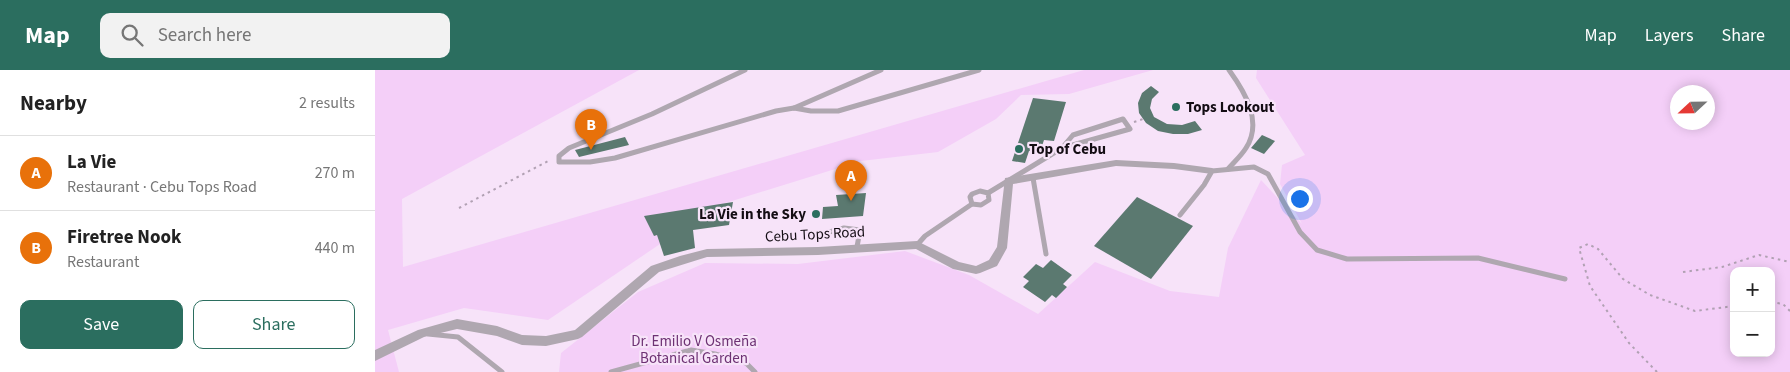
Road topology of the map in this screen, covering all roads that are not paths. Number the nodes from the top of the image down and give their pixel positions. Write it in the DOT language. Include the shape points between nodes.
graph roads {
  1 [pos="745,70"];
  2 [pos="881,70"];
  3 [pos="979,70"];
  4 [pos="1229,70"];
  5 [pos="793,108"];
  6 [pos="1062,148"];
  7 [pos="1229,168"];
  8 [pos="1212,171"];
  9 [pos="1033,178"];
  10 [pos="1008,180"];
  11 [pos="987,193"];
  12 [pos="972,204"];
  13 [pos="1180,216"];
  14 [pos="822,234"];
  15 [pos="917,245"];
  16 [pos="857,248"];
  17 [pos="1047,254"];
  18 [pos="1565,279"];
  19 [pos="422,333"];
  20 [pos="375,356"];
  21 [pos="502,372"];
  22 [pos="611,372"];
  23 [pos="755,372"];
  1 -- 5 [label="lane" via="652,114 569,148 559,156 559,162 615,158"];
  2 -- 5 [label="lane"];
  3 -- 5 [label="lane" via="838,111"];
  4 -- 7 [label="lane" via="1243,89 1255,124 1246,148"];
  6 -- 6 [label="lane" via="1078,145 1130,129 1123,119 1073,135"];
  6 -- 10 [label="lane"];
  7 -- 8 [label="lane"];
  7 -- 18 [label="lane" via="1254,167 1268,174 1300,232 1317,250 1347,259 1478,258"];
  8 -- 9 [label="street" via="1117,163"];
  8 -- 13 [label="lane"];
  9 -- 10 [label="street"];
  9 -- 17 [label="lane"];
  10 -- 11 [label="lane"];
  10 -- 15 [label="street" via="1002,248 993,264 976,270 957,266"];
  11 -- 12 [label="lane" via="972,194"];
  11 -- 12 [label="lane" via="990,196 986,204"];
  12 -- 15 [label="lane"];
  14 -- 16 [label="lane" via="844,228 861,230"];
  15 -- 16 [label="street, Cebu Tops Road"];
  16 -- 19 [label="street, Cebu Tops Road" via="707,253 679,260 655,269 578,334 546,341 522,340 497,331 457,324"];
  19 -- 20 [label="street, Cebu Tops Road"];
  19 -- 21 [label="lane" via="458,337"];
  22 -- 23 [label="lane" via="691,350 746,363"];
}
